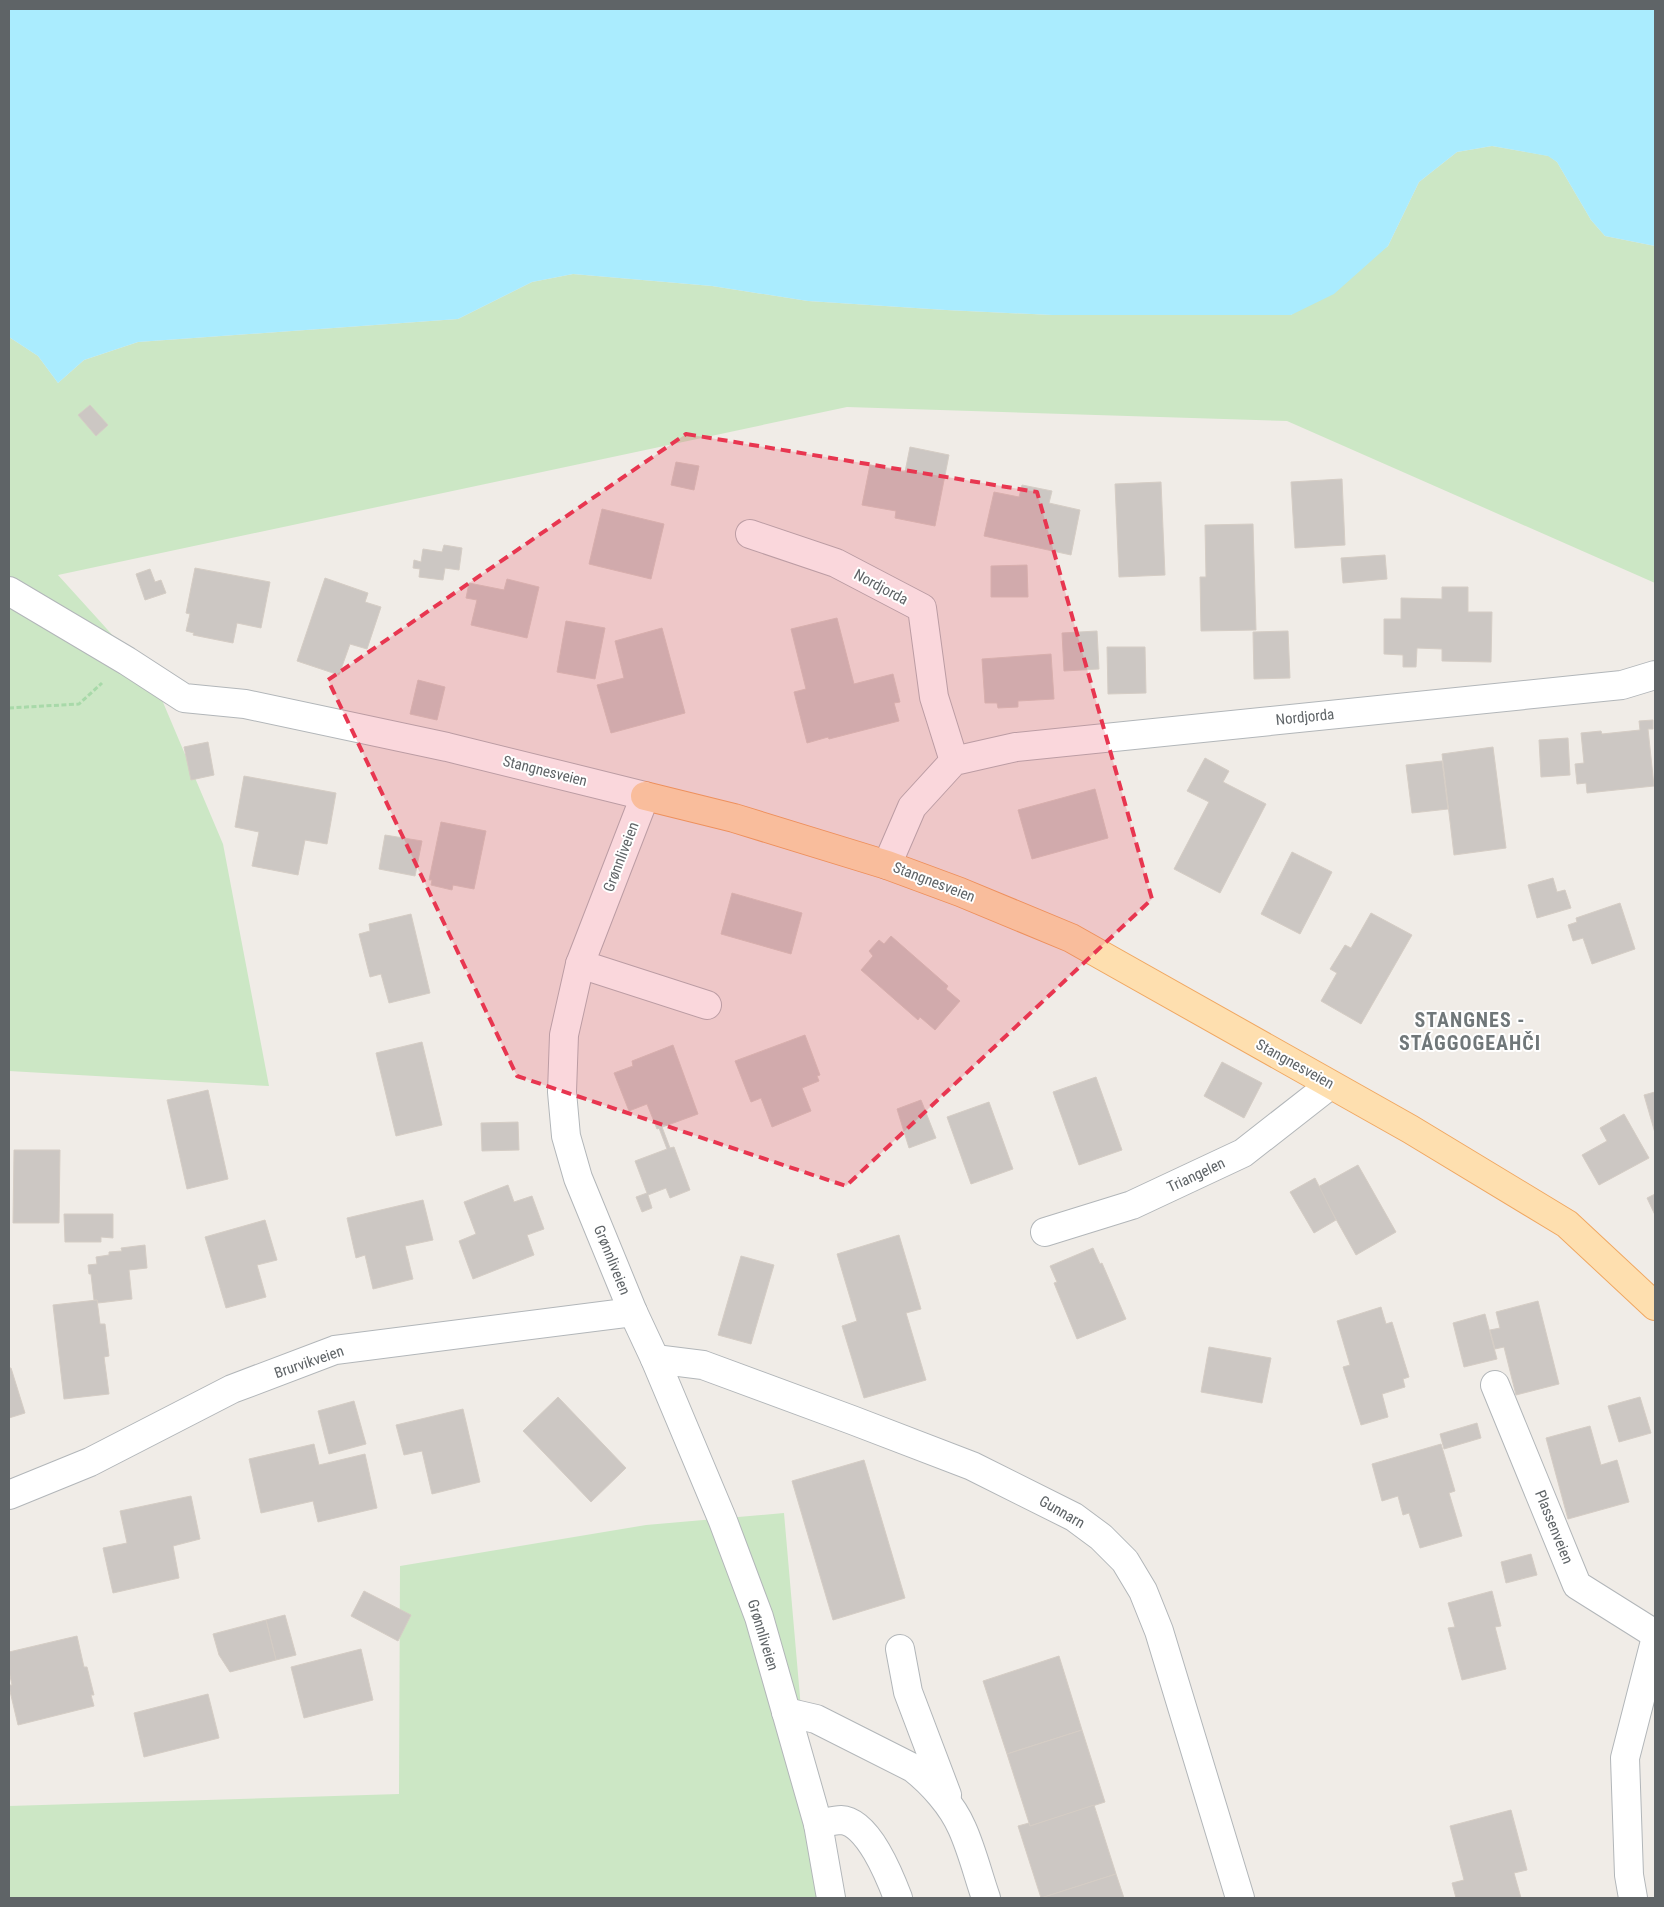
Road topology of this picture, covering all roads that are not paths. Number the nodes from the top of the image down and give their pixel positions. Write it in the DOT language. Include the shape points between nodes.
graph roads {
  1 [pos="750,534"];
  2 [pos="9,591"];
  3 [pos="1655,675"];
  4 [pos="954,761"];
  5 [pos="645,796"];
  6 [pos="888,864"];
  7 [pos="580,964"];
  8 [pos="707,1006"];
  9 [pos="1330,1085"];
  10 [pos="1045,1232"];
  11 [pos="1655,1306"];
  12 [pos="633,1312"];
  13 [pos="655,1359"];
  14 [pos="1495,1385"];
  15 [pos="9,1495"];
  16 [pos="1655,1634"];
  17 [pos="1655,1641"];
  18 [pos="900,1649"];
  19 [pos="786,1712"];
  20 [pos="954,1812"];
  21 [pos="818,1824"];
  22 [pos="831,1898"];
  23 [pos="898,1898"];
  24 [pos="986,1898"];
  25 [pos="1240,1898"];
  26 [pos="1633,1898"];
  1 -- 4 [label="street, Nordjorda" via="836,563 922,608 934,696"];
  2 -- 5 [label="street, Stangnesveien" via="184,698 245,704 428,743"];
  3 -- 4 [label="street, Nordjorda" via="1622,685 1016,747"];
  4 -- 6 [label="street" via="912,807"];
  5 -- 6 [label="main road, Stangnesveien" via="734,818"];
  5 -- 7 [label="street, Grønnliveien"];
  6 -- 9 [label="main road, Stangnesveien" via="1071,938"];
  7 -- 8 [label="street"];
  7 -- 12 [label="street, Grønnliveien" via="564,1035 562,1092 566,1136 578,1178"];
  9 -- 10 [label="street, Triangelen" via="1244,1153 1132,1206"];
  9 -- 11 [label="main road, Stangnesveien" via="1410,1128 1567,1224"];
  12 -- 13 [label="street, Grønnliveien"];
  12 -- 15 [label="street, Brurvikveien" via="335,1350 232,1389 90,1462"];
  13 -- 19 [label="street, Grønnliveien" via="723,1521 759,1617"];
  13 -- 25 [label="street, Gunnarn" via="703,1365 972,1466 1074,1517 1101,1536 1125,1561 1143,1590 1159,1631"];
  14 -- 16 [label="street, Plassenveien" via="1577,1585"];
  17 -- 26 [label="street" via="1625,1758 1629,1875"];
  18 -- 20 [label="street" via="908,1692"];
  19 -- 20 [label="street" via="816,1719 912,1768"];
  19 -- 21 [label="street, Grønnliveien"];
  20 -- 24 [label="street"];
  21 -- 22 [label="street, Grønnliveien"];
  21 -- 23 [label="street" via="841,1820 850,1822 866,1836 884,1862"];
}
